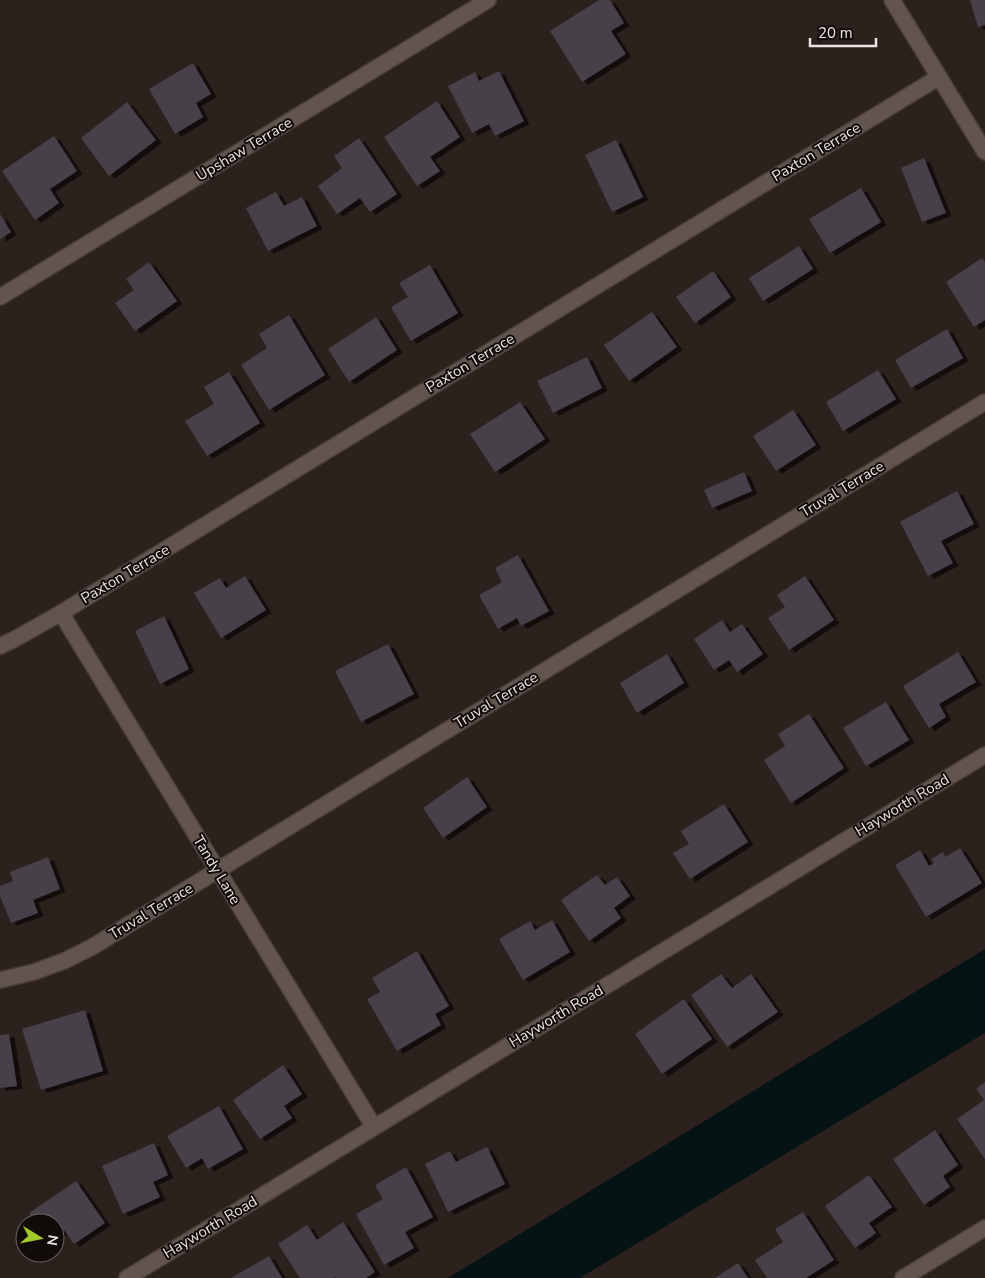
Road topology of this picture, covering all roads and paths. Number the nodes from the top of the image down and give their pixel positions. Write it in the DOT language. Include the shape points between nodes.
graph roads {
  1 [pos="488,0"];
  2 [pos="892,0"];
  3 [pos="939,77"];
  4 [pos="985,152"];
  5 [pos="0,297"];
  6 [pos="985,402"];
  7 [pos="61,613"];
  8 [pos="0,646"];
  9 [pos="985,755"];
  10 [pos="217,870"];
  11 [pos="0,980"];
  12 [pos="374,1127"];
  13 [pos="985,1228"];
  14 [pos="127,1278"];
  15 [pos="903,1278"];
  1 -- 5 [label="street, Upshaw Terrace"];
  2 -- 3 [label="street"];
  3 -- 4 [label="street"];
  3 -- 7 [label="street, Paxton Terrace"];
  6 -- 10 [label="street, Truval Terrace"];
  7 -- 8 [label="street, Paxton Terrace"];
  7 -- 10 [label="street, Tandy Lane"];
  9 -- 12 [label="street, Hayworth Road"];
  10 -- 11 [label="street, Truval Terrace" via="92,947 34,972"];
  10 -- 12 [label="street, Tandy Lane"];
  12 -- 14 [label="street, Hayworth Road"];
  13 -- 15 [label="street"];
}
